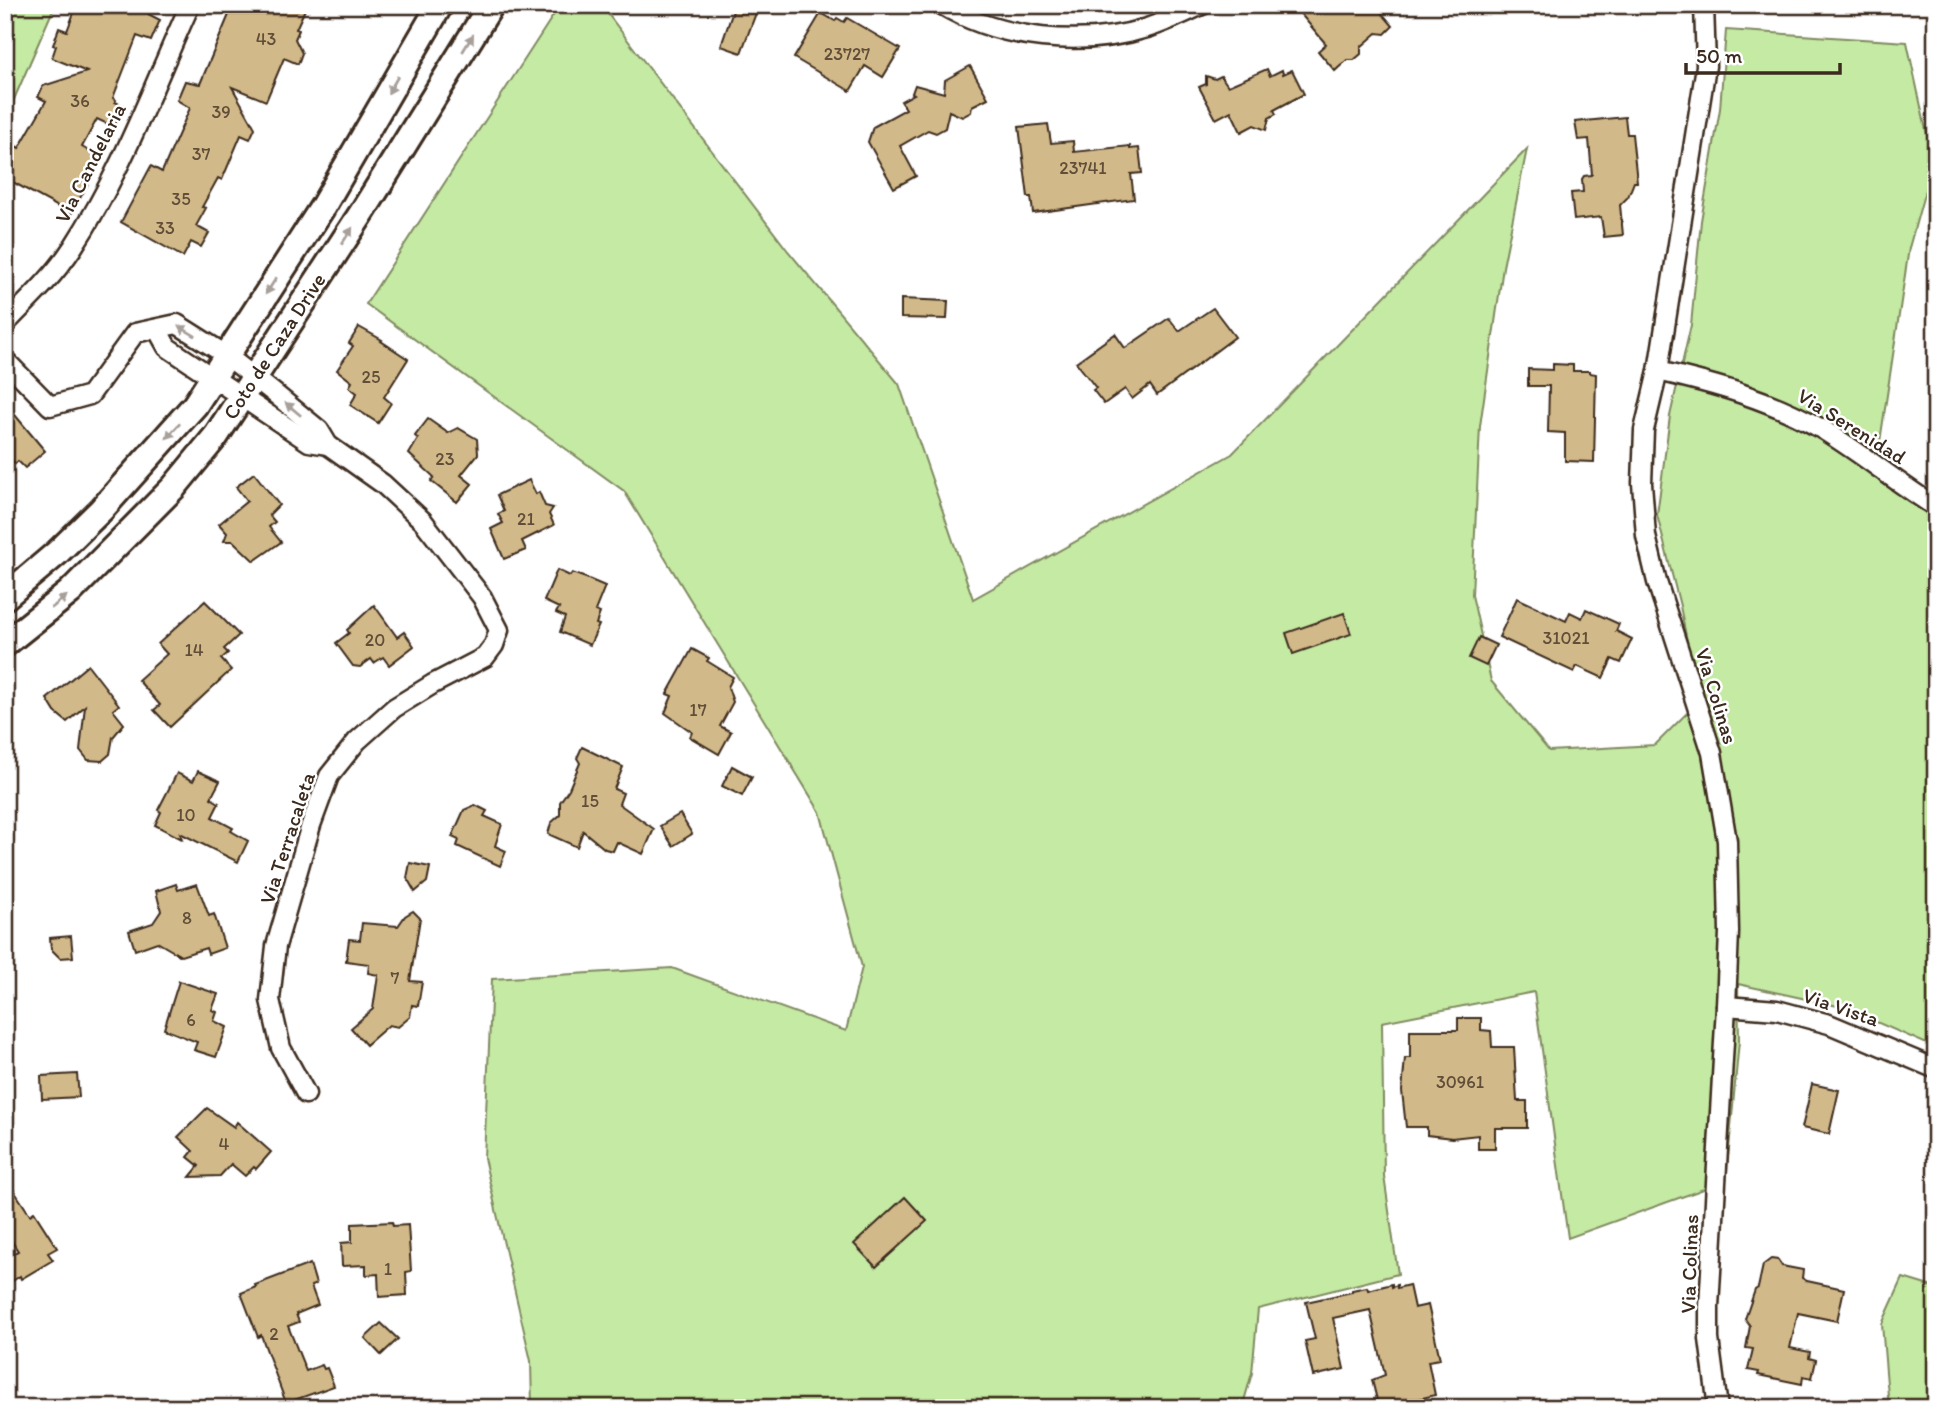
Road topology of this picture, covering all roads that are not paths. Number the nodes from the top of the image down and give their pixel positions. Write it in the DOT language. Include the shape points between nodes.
graph roads {
  1 [pos="190,5"];
  2 [pos="440,5"];
  3 [pos="491,5"];
  4 [pos="942,5"];
  5 [pos="1202,5"];
  6 [pos="1704,5"];
  7 [pos="5,324"];
  8 [pos="5,360"];
  9 [pos="220,366"];
  10 [pos="1658,370"];
  11 [pos="248,386"];
  12 [pos="1936,507"];
  13 [pos="5,597"];
  14 [pos="5,644"];
  15 [pos="1726,1006"];
  16 [pos="1936,1069"];
  17 [pos="306,1094"];
  18 [pos="1718,1408"];
  1 -- 7 [label="street, Via Candelaria" via="110,185 72,249"];
  2 -- 9 [label="main road, Coto de Caza Drive, one-way" via="322,208"];
  11 -- 3 [label="main road, Coto de Caza Drive, one-way"];
  4 -- 5 [label="street" via="988,25 1065,38 1104,37 1146,28"];
  6 -- 10 [label="street, Via Colinas" via="1706,65"];
  8 -- 9 [label="street, Via Terracaleta" via="50,406 90,395 135,333 177,324"];
  9 -- 11 [label="street, Via Terracaleta"];
  9 -- 13 [label="main road, Coto de Caza Drive, one-way" via="180,423 101,510"];
  10 -- 12 [label="street, Via Serenidad" via="1724,386 1782,408 1864,456"];
  10 -- 15 [label="street, Via Colinas" via="1644,430 1646,537 1713,753 1727,841"];
  14 -- 11 [label="main road, Coto de Caza Drive, one-way" via="70,592 174,487 216,436"];
  11 -- 17 [label="street, Via Terracaleta" via="309,442 328,445 383,484 424,521 482,597 499,630 485,657 394,708 357,741 329,776 276,946 270,1000 281,1048"];
  15 -- 16 [label="street, Via Vista" via="1777,1010 1829,1024"];
  15 -- 18 [label="street, Via Colinas" via="1709,1274 1709,1339"];
}
